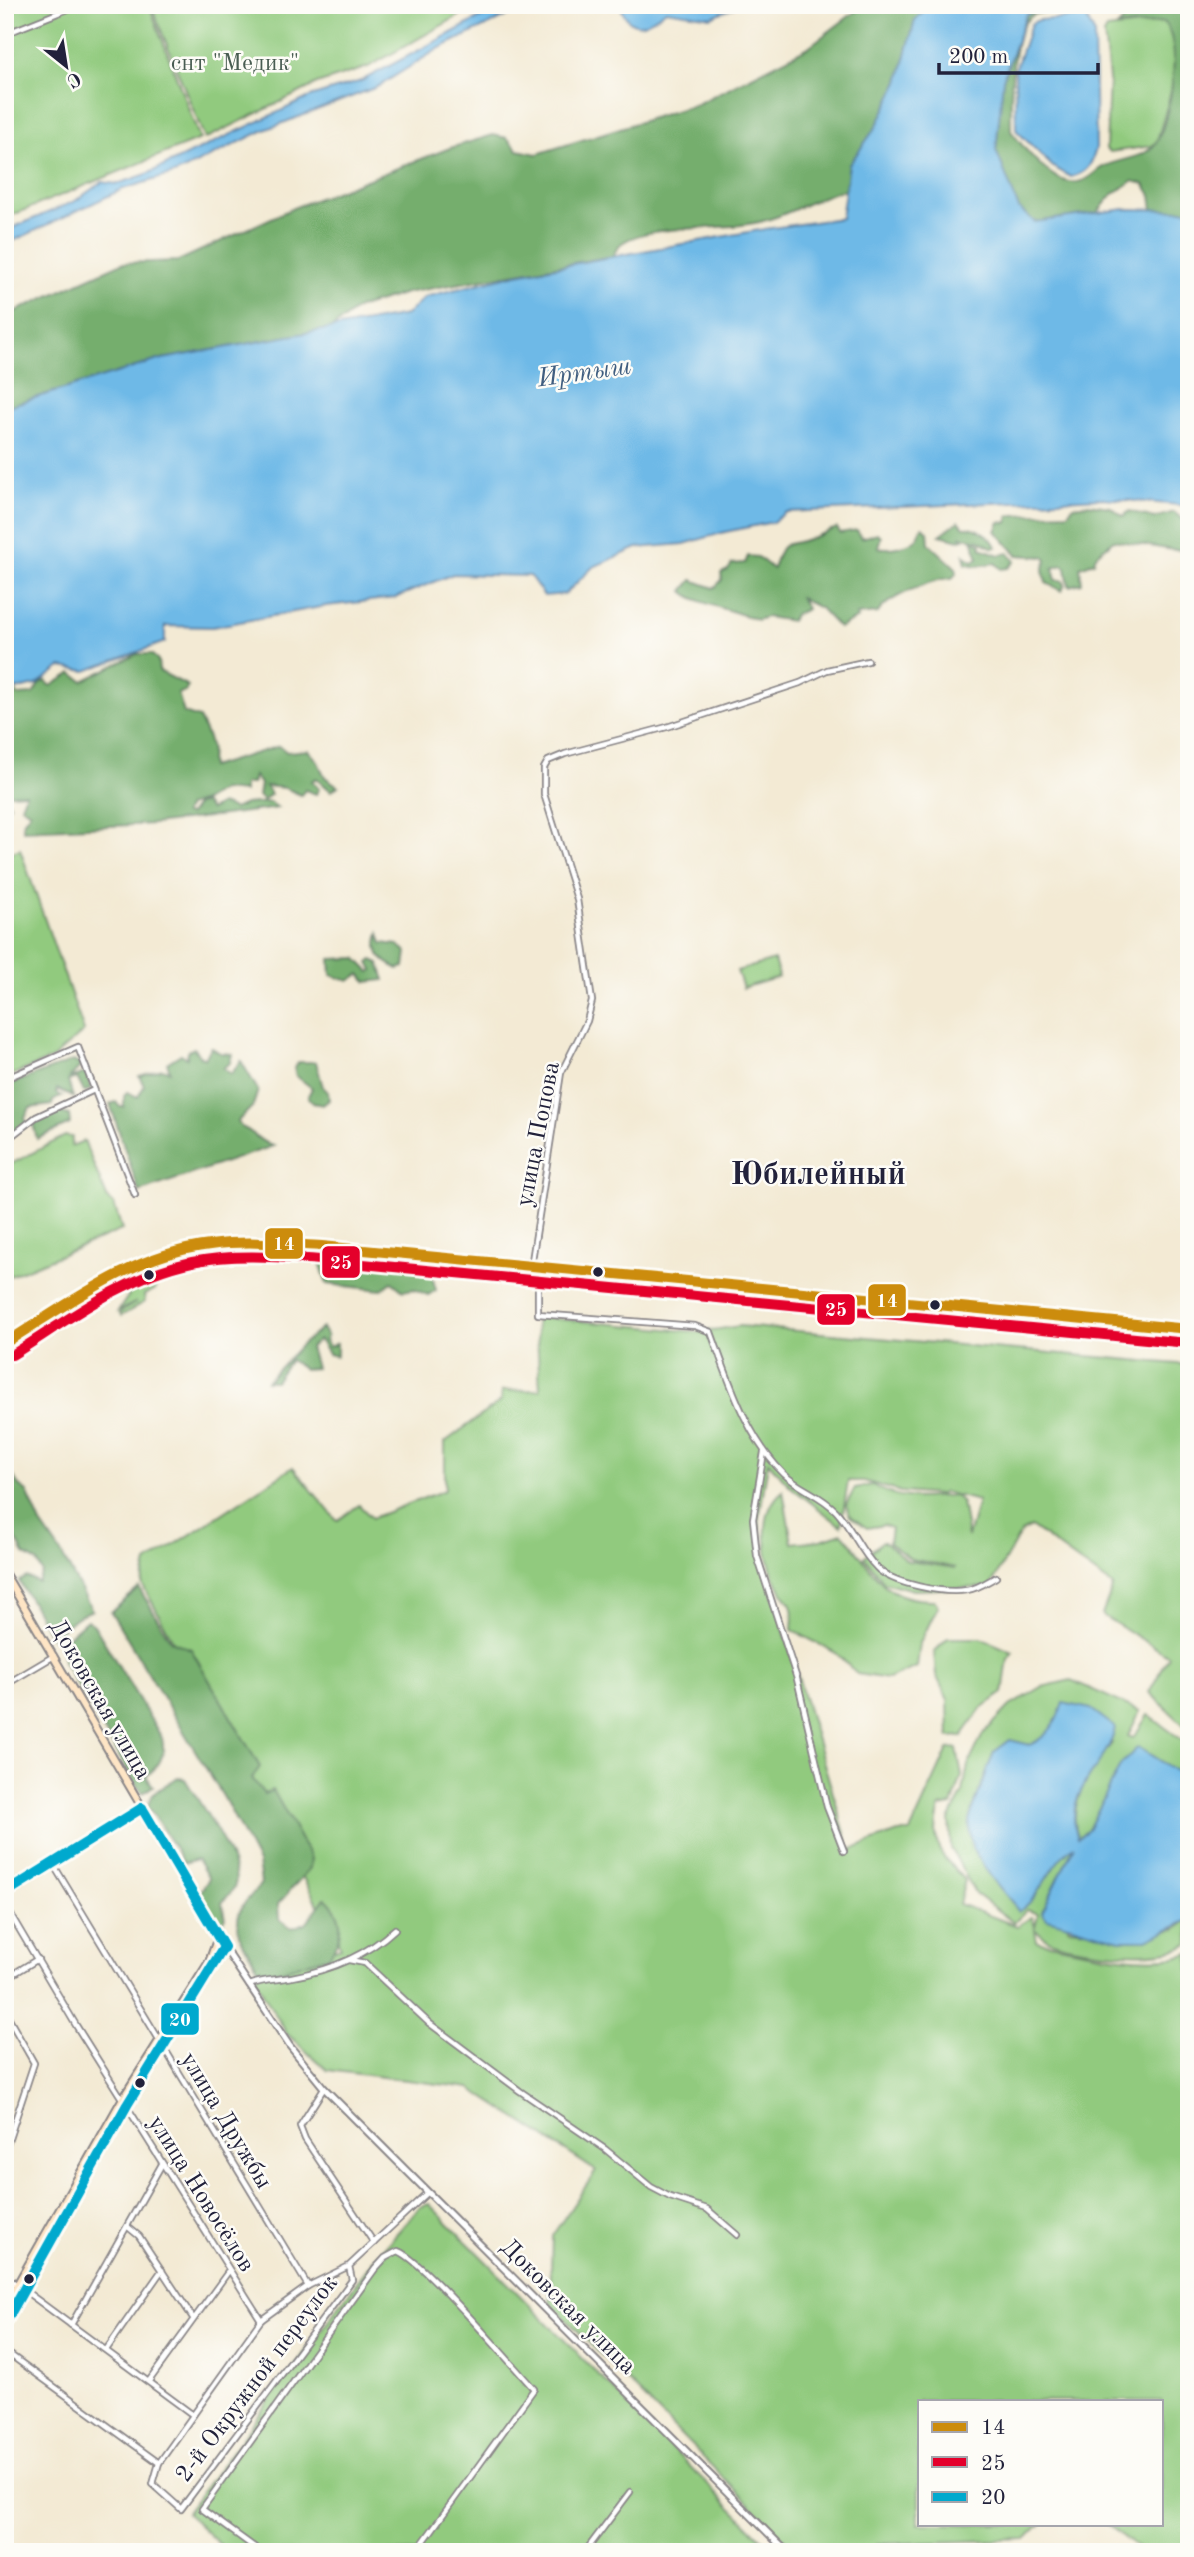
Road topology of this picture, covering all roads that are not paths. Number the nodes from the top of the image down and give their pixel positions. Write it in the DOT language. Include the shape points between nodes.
graph roads {
  1 [pos="78,5"];
  2 [pos="5,34"];
  3 [pos="868,661"];
  4 [pos="5,1079"];
  5 [pos="94,1090"];
  6 [pos="5,1141"];
  7 [pos="5,1152"];
  8 [pos="9,1161"];
  9 [pos="135,1195"];
  10 [pos="534,1267"];
  11 [pos="5,1322"];
  12 [pos="1189,1329"];
  13 [pos="14,1338"];
  14 [pos="5,1343"];
  15 [pos="764,1451"];
  16 [pos="5,1574"];
  17 [pos="996,1577"];
  18 [pos="54,1656"];
  19 [pos="5,1685"];
  20 [pos="142,1808"];
  21 [pos="844,1851"];
  22 [pos="52,1864"];
  23 [pos="5,1893"];
  24 [pos="5,1905"];
  25 [pos="395,1929"];
  26 [pos="218,1937"];
  27 [pos="224,1947"];
  28 [pos="38,1959"];
  29 [pos="349,1960"];
  30 [pos="5,1979"];
  31 [pos="249,1986"];
  32 [pos="5,2012"];
  33 [pos="161,2044"];
  34 [pos="324,2088"];
  35 [pos="123,2098"];
  36 [pos="127,2105"];
  37 [pos="5,2151"];
  38 [pos="163,2164"];
  39 [pos="427,2193"];
  40 [pos="128,2227"];
  41 [pos="737,2235"];
  42 [pos="374,2244"];
  43 [pos="349,2266"];
  44 [pos="162,2270"];
  45 [pos="228,2272"];
  46 [pos="5,2276"];
  47 [pos="17,2284"];
  48 [pos="308,2286"];
  49 [pos="23,2290"];
  50 [pos="5,2306"];
  51 [pos="193,2318"];
  52 [pos="261,2320"];
  53 [pos="5,2323"];
  54 [pos="71,2325"];
  55 [pos="106,2350"];
  56 [pos="5,2351"];
  57 [pos="149,2381"];
  58 [pos="193,2415"];
  59 [pos="159,2463"];
  60 [pos="630,2492"];
  61 [pos="261,2552"];
  62 [pos="416,2552"];
  63 [pos="585,2552"];
  64 [pos="787,2552"];
  1 -- 2 [label="street"];
  3 -- 10 [label="street, улица Попова" via="827,670 667,727 565,754 548,761 544,768 544,794 575,893 592,1001 561,1073"];
  4 -- 5 [label="street" via="78,1047"];
  5 -- 6 [label="street" via="36,1117"];
  5 -- 9 [label="street"];
  7 -- 8 [label="street"];
  10 -- 12 [label="street"];
  10 -- 13 [label="street" via="322,1246 220,1243 173,1252 126,1271"];
  10 -- 15 [label="street, улица Попова" via="538,1314 695,1326 712,1332 748,1424"];
  11 -- 13 [label="street"];
  13 -- 14 [label="street"];
  15 -- 17 [label="street" via="787,1477 836,1511 884,1575 954,1591 978,1587"];
  15 -- 21 [label="street" via="753,1519 757,1556 796,1679 827,1807"];
  16 -- 18 [label="main road, Доковская улица"];
  18 -- 19 [label="street"];
  18 -- 20 [label="main road, Доковская улица"];
  20 -- 22 [label="main road"];
  20 -- 26 [label="main road, Доковская улица"];
  22 -- 23 [label="main road"];
  22 -- 33 [label="street, улица Дружбы"];
  24 -- 28 [label="street, улица Новосёлов"];
  25 -- 29 [label="street"];
  26 -- 27 [label="main road, Доковская улица"];
  26 -- 33 [label="main road" via="209,1962"];
  27 -- 31 [label="street, Доковская улица"];
  27 -- 33 [label="main road"];
  28 -- 30 [label="street"];
  28 -- 35 [label="street, улица Новосёлов"];
  29 -- 31 [label="street" via="318,1972 263,1979"];
  29 -- 41 [label="street" via="365,1963 429,2023 652,2187 707,2209"];
  31 -- 34 [label="street, Доковская улица"];
  32 -- 37 [label="street" via="34,2063"];
  33 -- 35 [label="main road"];
  33 -- 36 [label="main road"];
  33 -- 48 [label="street, улица Дружбы"];
  34 -- 39 [label="street, Доковская улица"];
  34 -- 42 [label="street" via="300,2126 304,2139"];
  35 -- 36 [label="street, улица Новосёлов"];
  35 -- 47 [label="main road"];
  36 -- 38 [label="street, улица Новосёлов"];
  36 -- 49 [label="main road"];
  38 -- 40 [label="street"];
  38 -- 45 [label="street, улица Новосёлов"];
  39 -- 42 [label="street"];
  39 -- 64 [label="street, Доковская улица"];
  40 -- 44 [label="street"];
  40 -- 54 [label="street"];
  42 -- 43 [label="street"];
  43 -- 48 [label="street"];
  43 -- 59 [label="street, 2-й Окружной переулок" via="352,2280 181,2509 153,2484"];
  44 -- 51 [label="street"];
  44 -- 55 [label="street"];
  45 -- 51 [label="street"];
  45 -- 52 [label="street, улица Новосёлов"];
  46 -- 47 [label="street"];
  47 -- 49 [label="street"];
  47 -- 50 [label="main road"];
  48 -- 52 [label="street"];
  49 -- 53 [label="main road"];
  49 -- 54 [label="street"];
  51 -- 57 [label="street"];
  52 -- 58 [label="street"];
  54 -- 55 [label="street"];
  55 -- 57 [label="street"];
  56 -- 59 [label="street"];
  57 -- 58 [label="street"];
  58 -- 59 [label="street"];
  60 -- 63 [label="street"];
  61 -- 62 [label="street" via="202,2509 375,2269 398,2251 412,2260 534,2389"];
}
